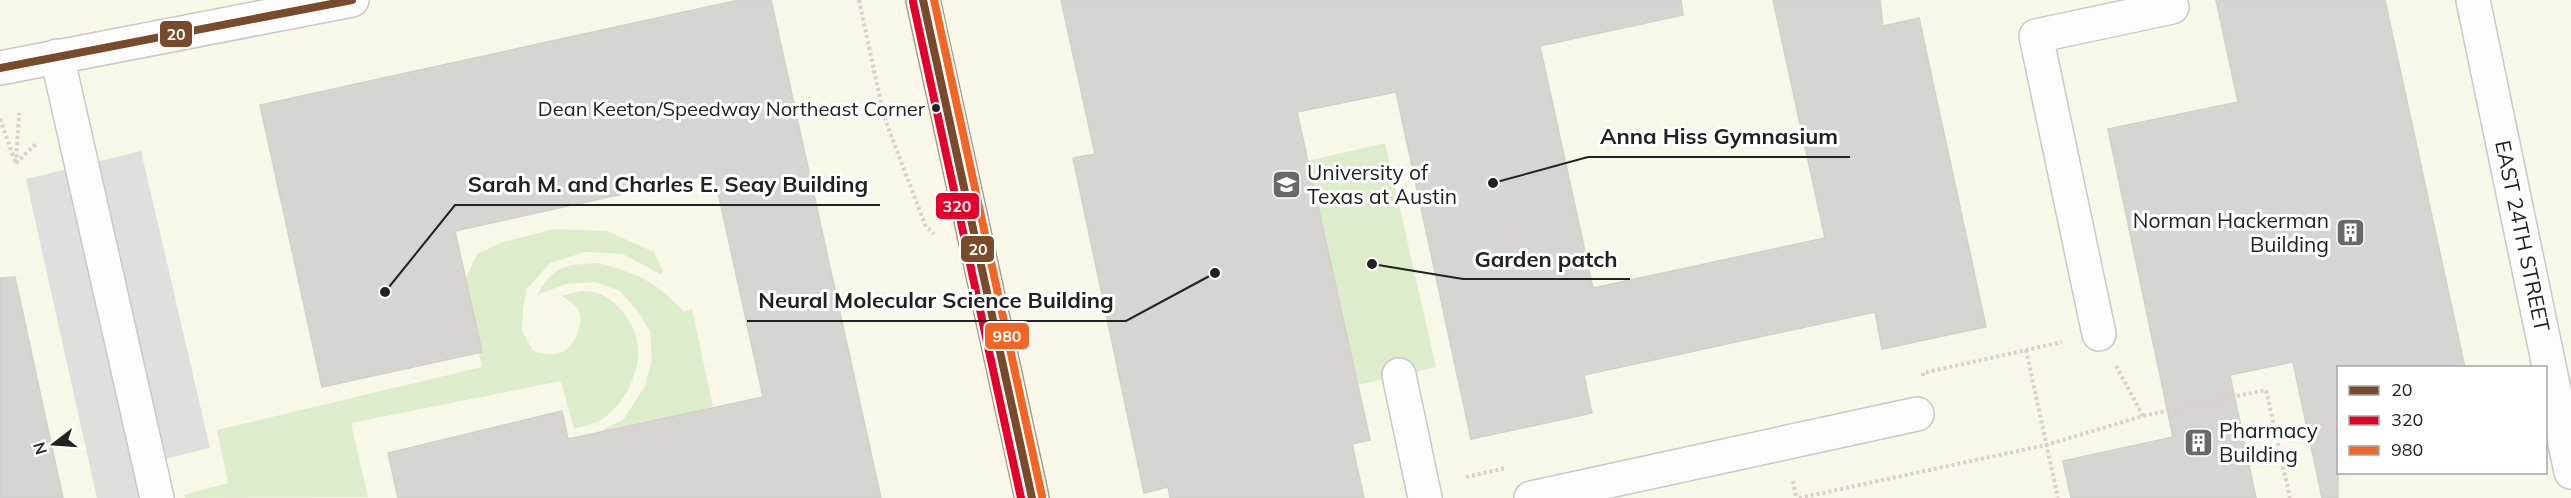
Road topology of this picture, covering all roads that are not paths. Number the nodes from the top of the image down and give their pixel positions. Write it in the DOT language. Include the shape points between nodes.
graph roads {
  1 [pos="352,0"];
  2 [pos="923,0"];
  3 [pos="2170,0"];
  4 [pos="2473,0"];
  5 [pos="57,56"];
  6 [pos="0,68"];
  7 [pos="2099,334"];
  8 [pos="1398,375"];
  9 [pos="1917,414"];
  10 [pos="2571,472"];
  11 [pos="157,498"];
  12 [pos="1032,498"];
  13 [pos="1425,498"];
  14 [pos="1530,498"];
  1 -- 5 [label="street"];
  2 -- 12 [label="main road"];
  3 -- 7 [label="street" via="2172,7 2036,36"];
  4 -- 10 [label="street, EAST 24TH STREET"];
  5 -- 6 [label="street"];
  5 -- 11 [label="street"];
  8 -- 13 [label="street"];
  9 -- 14 [label="street"];
}
